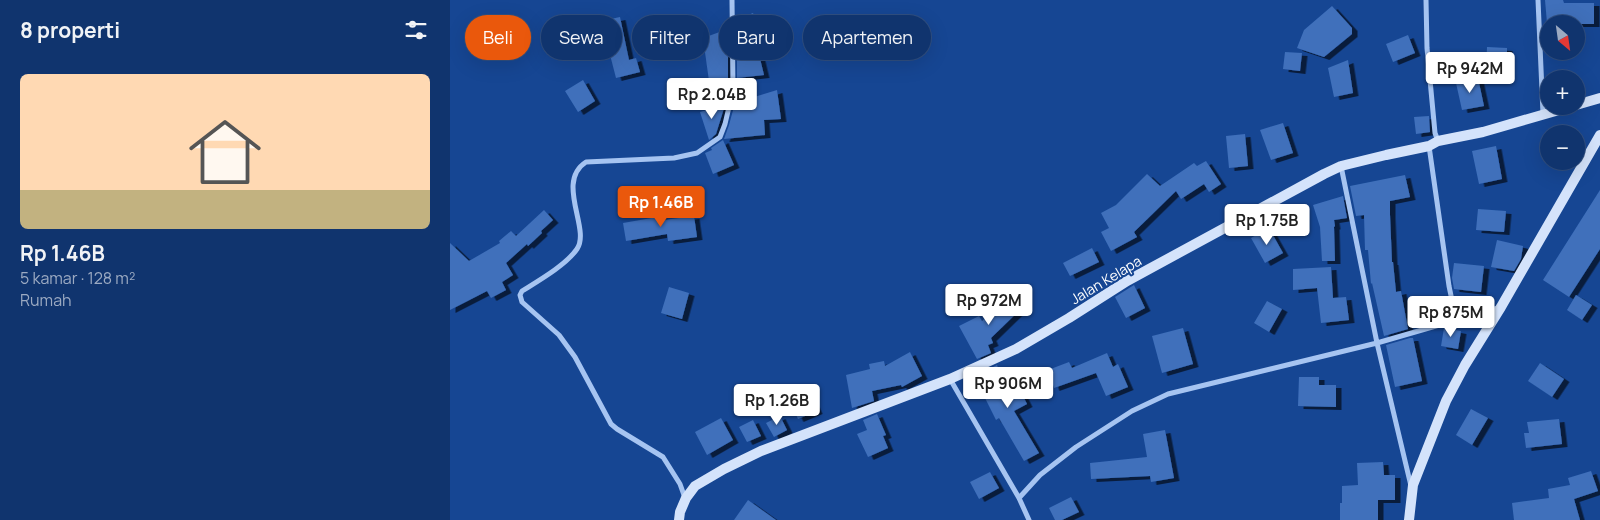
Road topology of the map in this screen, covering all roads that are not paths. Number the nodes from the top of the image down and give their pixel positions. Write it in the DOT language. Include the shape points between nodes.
graph roads {
  1 [pos="732,0"];
  2 [pos="1426,0"];
  3 [pos="1538,0"];
  4 [pos="1600,98"];
  5 [pos="1585,103"];
  6 [pos="1546,115"];
  7 [pos="1543,116"];
  8 [pos="1600,135"];
  9 [pos="1433,144"];
  10 [pos="1342,166"];
  11 [pos="1501,307"];
  12 [pos="1456,320"];
  13 [pos="1377,343"];
  14 [pos="950,379"];
  15 [pos="1412,492"];
  16 [pos="686,498"];
  17 [pos="1019,498"];
  18 [pos="679,520"];
  19 [pos="1029,520"];
  20 [pos="1409,520"];
  1 -- 16 [label="street" via="733,90 720,137 697,153 674,158 586,162 579,167 573,186 581,238 578,249 520,295 522,302 558,335 576,357 611,424 663,457"];
  2 -- 9 [label="street" via="1435,133"];
  3 -- 7 [label="street"];
  4 -- 5 [label="street, Jalan Kelapa"];
  6 -- 7 [label="street, Jalan Kelapa"];
  7 -- 9 [label="street, Jalan Kelapa"];
  8 -- 11 [label="street"];
  9 -- 10 [label="street, Jalan Kelapa"];
  9 -- 12 [label="street" via="1448,286"];
  10 -- 13 [label="street"];
  10 -- 14 [label="street, Jalan Kelapa" via="1136,276 1016,349"];
  11 -- 12 [label="street"];
  11 -- 15 [label="street" via="1446,402"];
  12 -- 13 [label="street"];
  13 -- 15 [label="street"];
  13 -- 17 [label="street" via="1192,387 1154,400 1076,447 1040,475"];
  14 -- 16 [label="street, Jalan Kelapa" via="761,451 695,486"];
  14 -- 17 [label="street"];
  15 -- 20 [label="street"];
  16 -- 18 [label="street, Jalan Kelapa"];
  17 -- 19 [label="street"];
}
